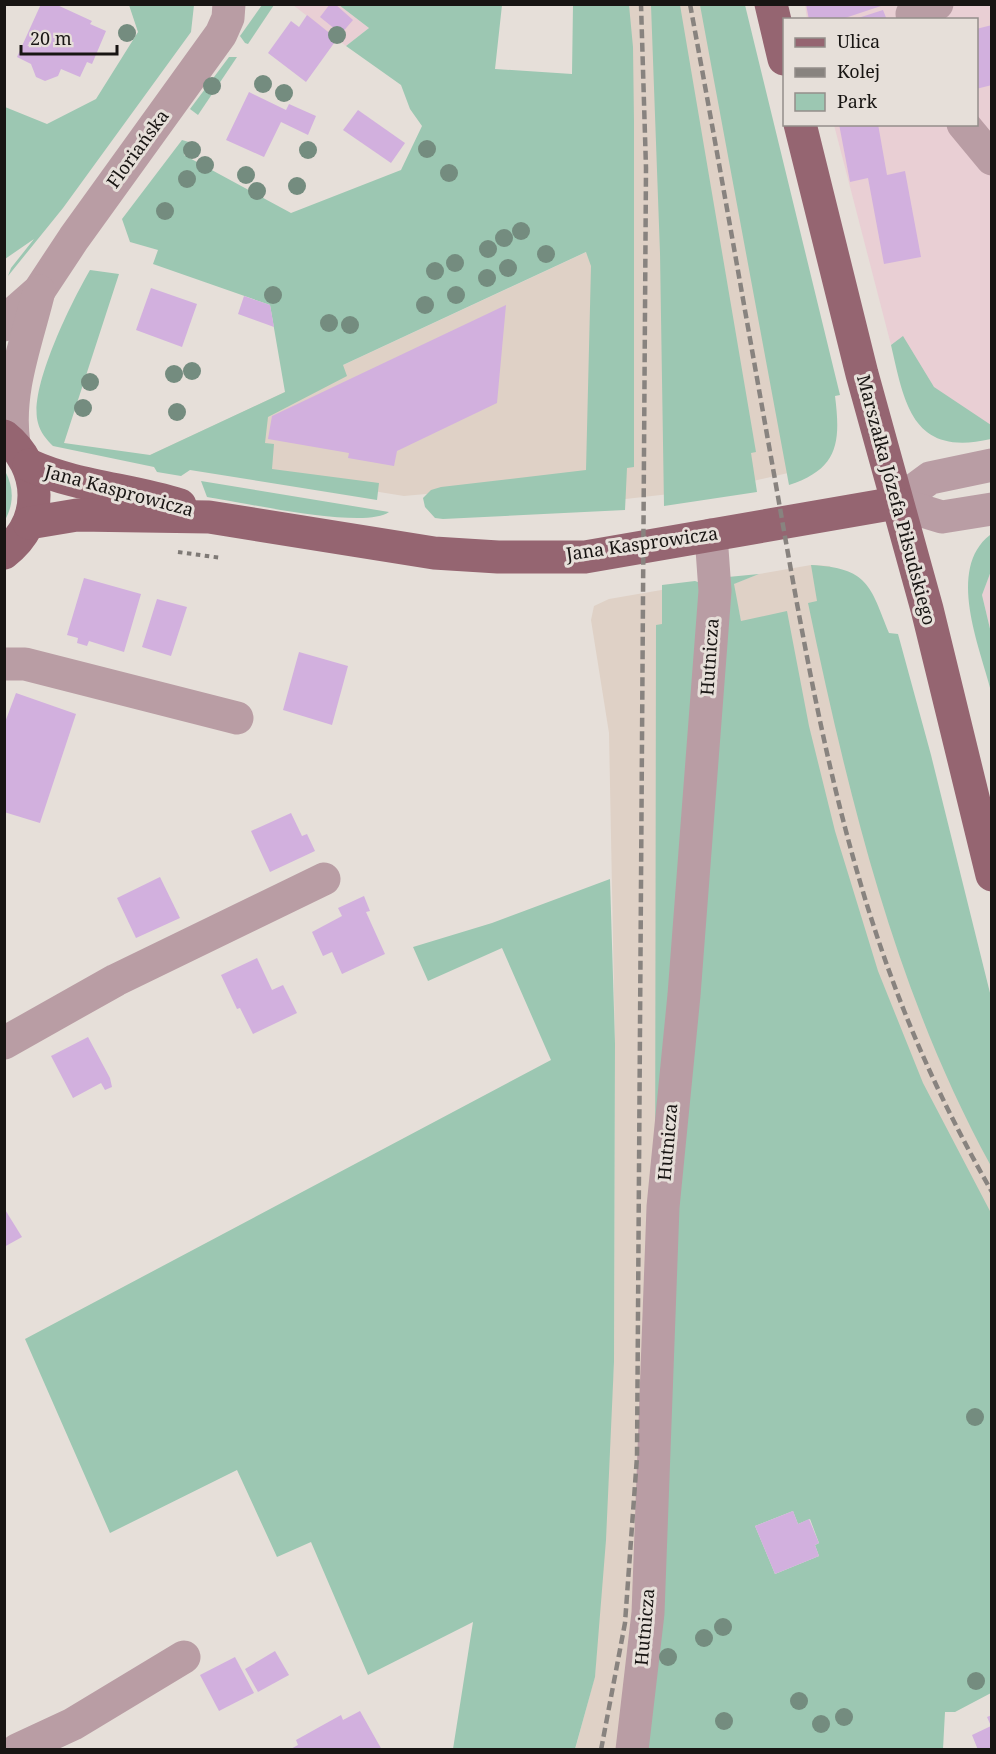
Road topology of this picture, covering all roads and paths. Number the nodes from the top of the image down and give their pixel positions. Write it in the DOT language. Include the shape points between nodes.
graph roads {
  1 [pos="229,4"];
  2 [pos="771,4"];
  3 [pos="783,55"];
  4 [pos="801,126"];
  5 [pos="965,126"];
  6 [pos="992,159"];
  7 [pos="39,291"];
  8 [pos="4,325"];
  9 [pos="16,448"];
  10 [pos="992,465"];
  11 [pos="896,503"];
  12 [pos="992,509"];
  13 [pos="210,517"];
  14 [pos="29,523"];
  15 [pos="711,535"];
  16 [pos="4,554"];
  17 [pos="4,664"];
  18 [pos="237,718"];
  19 [pos="992,875"];
  20 [pos="324,879"];
  21 [pos="4,1043"];
  22 [pos="184,1657"];
  23 [pos="17,1749"];
  24 [pos="632,1749"];
  1 -- 7 [label="street, Floriańska" via="221,34"];
  2 -- 3 [label="main road"];
  4 -- 11 [label="main road, Marszałka Józefa Piłsudskiego"];
  5 -- 6 [label="street"];
  7 -- 8 [label="street, Floriańska"];
  7 -- 9 [label="street, Floriańska" via="13,393 11,423"];
  9 -- 13 [label="main road, Jana Kasprowicza" via="66,480 159,499"];
  9 -- 14 [label="main road" via="35,494"];
  10 -- 11 [label="street, Jana Kasprowicza" via="930,478"];
  11 -- 12 [label="street, Jana Kasprowicza" via="942,517"];
  11 -- 15 [label="main road, Jana Kasprowicza"];
  11 -- 19 [label="main road, Marszałka Józefa Piłsudskiego" via="922,591"];
  13 -- 14 [label="main road, Jana Kasprowicza" via="76,515"];
  13 -- 15 [label="main road, Jana Kasprowicza" via="434,553 498,558 585,557"];
  14 -- 16 [label="main road" via="20,540"];
  15 -- 24 [label="street, Hutnicza" via="715,591 684,995 663,1207 648,1613"];
  17 -- 18 [label="street" via="25,664"];
  20 -- 21 [label="street" via="116,980"];
  22 -- 23 [label="street" via="73,1724"];
}
